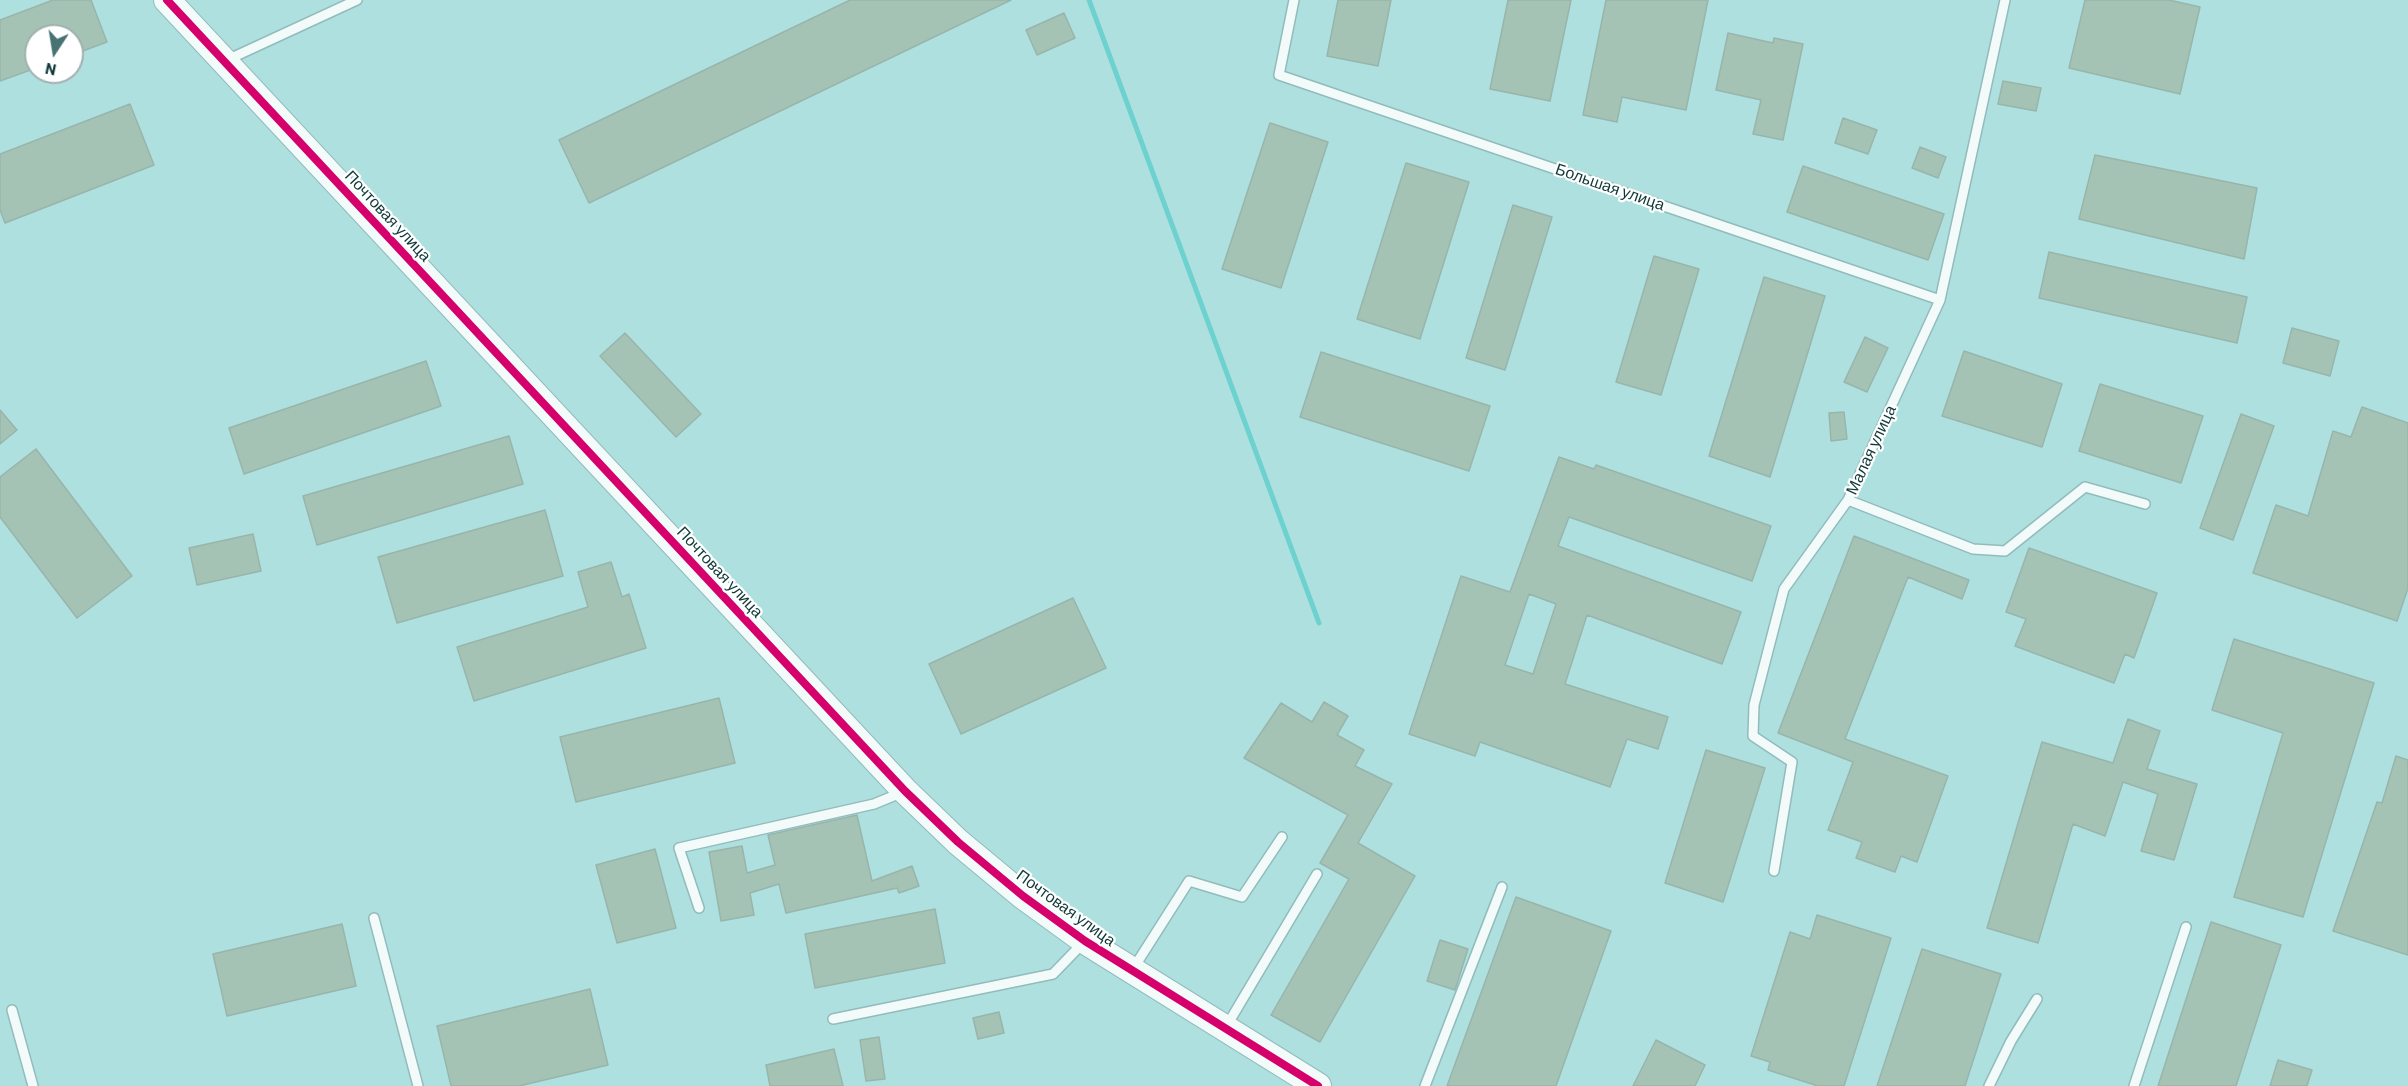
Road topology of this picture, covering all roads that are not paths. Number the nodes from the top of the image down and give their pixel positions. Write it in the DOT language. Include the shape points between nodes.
graph roads {
  1 [pos="167,0"];
  2 [pos="357,0"];
  3 [pos="1294,0"];
  4 [pos="2005,0"];
  5 [pos="225,61"];
  6 [pos="1940,300"];
  7 [pos="1848,500"];
  8 [pos="2145,504"];
  9 [pos="905,791"];
  10 [pos="1282,837"];
  11 [pos="1774,871"];
  12 [pos="1317,874"];
  13 [pos="1502,887"];
  14 [pos="699,908"];
  15 [pos="374,918"];
  16 [pos="2186,927"];
  17 [pos="1085,941"];
  18 [pos="1132,971"];
  19 [pos="2037,999"];
  20 [pos="12,1010"];
  21 [pos="834,1019"];
  22 [pos="1225,1029"];
  23 [pos="33,1086"];
  24 [pos="418,1086"];
  25 [pos="1318,1086"];
  26 [pos="1425,1086"];
  27 [pos="1989,1086"];
  28 [pos="2134,1086"];
  1 -- 5 [label="street, Почтовая улица"];
  2 -- 5 [label="lane"];
  3 -- 6 [label="lane, Большая улица" via="1279,75"];
  4 -- 6 [label="lane, Малая улица"];
  5 -- 9 [label="street, Почтовая улица"];
  6 -- 7 [label="lane, Малая улица"];
  7 -- 8 [label="lane" via="1973,549 2005,551 2085,488"];
  7 -- 11 [label="lane, Малая улица" via="1784,589 1754,705 1753,736 1792,762"];
  9 -- 14 [label="lane" via="874,804 680,848"];
  9 -- 17 [label="street, Почтовая улица" via="958,842"];
  10 -- 18 [label="lane" via="1242,897 1189,881"];
  12 -- 22 [label="lane"];
  13 -- 26 [label="lane"];
  15 -- 24 [label="lane"];
  16 -- 28 [label="lane"];
  17 -- 18 [label="street, Почтовая улица"];
  17 -- 21 [label="lane" via="1053,974"];
  18 -- 22 [label="street, Почтовая улица"];
  19 -- 27 [label="lane"];
  20 -- 23 [label="lane"];
  22 -- 25 [label="street, Почтовая улица"];
}
